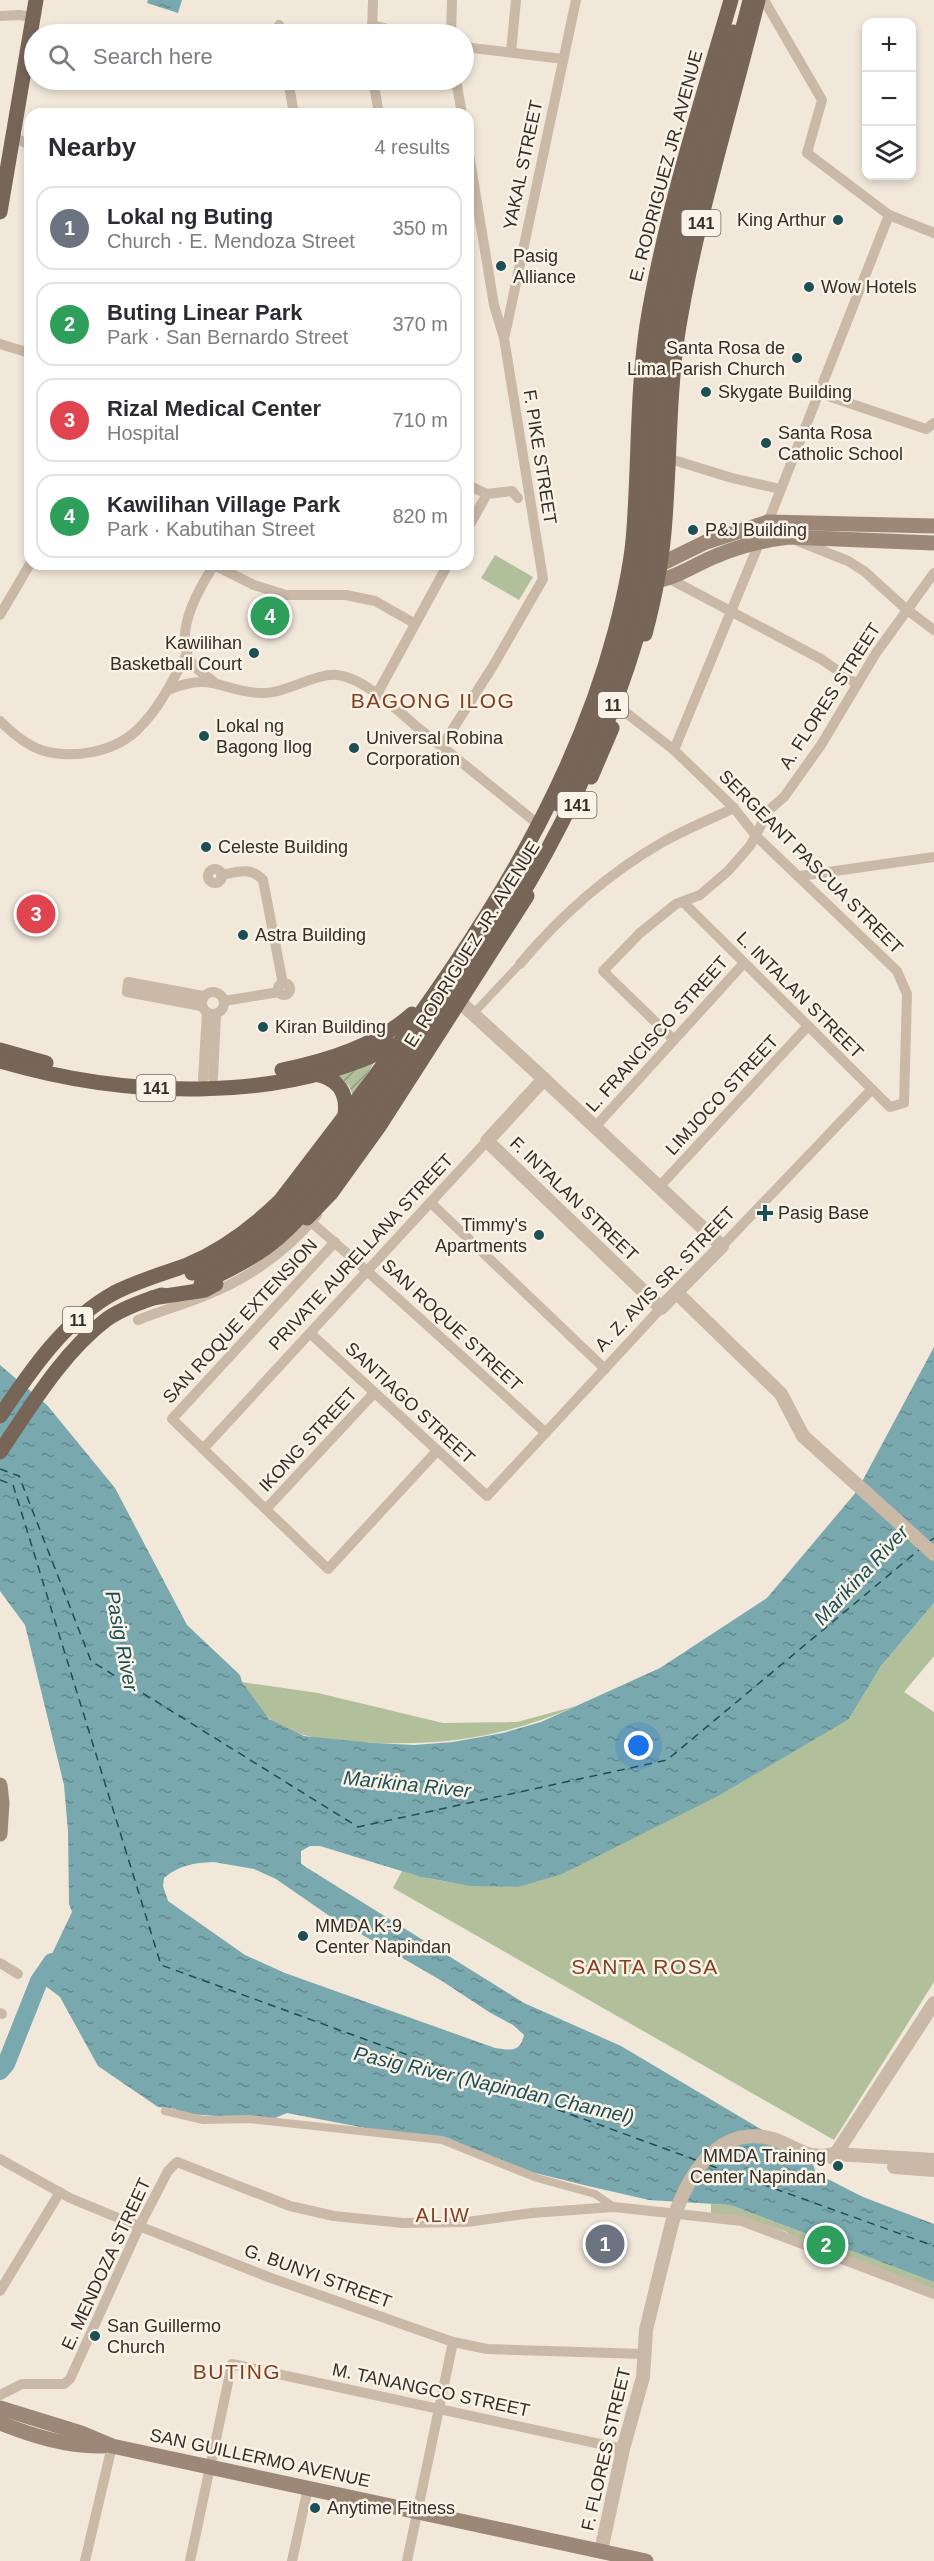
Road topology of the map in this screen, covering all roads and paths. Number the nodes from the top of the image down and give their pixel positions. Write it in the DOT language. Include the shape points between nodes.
graph roads {
  1 [pos="36,0"];
  2 [pos="374,0"];
  3 [pos="452,0"];
  4 [pos="516,0"];
  5 [pos="576,0"];
  6 [pos="731,0"];
  7 [pos="742,0"];
  8 [pos="750,0"];
  9 [pos="758,0"];
  10 [pos="764,0"];
  11 [pos="0,16"];
  12 [pos="33,17"];
  13 [pos="32,24"];
  14 [pos="372,24"];
  15 [pos="451,24"];
  16 [pos="474,48"];
  17 [pos="512,52"];
  18 [pos="563,59"];
  19 [pos="24,71"];
  20 [pos="290,90"];
  21 [pos="375,90"];
  22 [pos="458,90"];
  23 [pos="293,108"];
  24 [pos="378,108"];
  25 [pos="461,108"];
  26 [pos="13,136"];
  27 [pos="24,142"];
  28 [pos="474,184"];
  29 [pos="0,212"];
  30 [pos="889,215"];
  31 [pos="934,234"];
  32 [pos="504,338"];
  33 [pos="0,344"];
  34 [pos="24,351"];
  35 [pos="819,393"];
  36 [pos="934,423"];
  37 [pos="637,449"];
  38 [pos="668,454"];
  39 [pos="474,487"];
  40 [pos="780,489"];
  41 [pos="488,494"];
  42 [pos="518,498"];
  43 [pos="474,518"];
  44 [pos="768,522"];
  45 [pos="934,526"];
  46 [pos="789,537"];
  47 [pos="760,542"];
  48 [pos="934,543"];
  49 [pos="630,564"];
  50 [pos="661,564"];
  51 [pos="26,570"];
  52 [pos="211,570"];
  53 [pos="225,570"];
  54 [pos="445,570"];
  55 [pos="934,573"];
  56 [pos="627,580"];
  57 [pos="663,580"];
  58 [pos="906,609"];
  59 [pos="732,612"];
  60 [pos="0,615"];
  61 [pos="414,623"];
  62 [pos="934,630"];
  63 [pos="187,654"];
  64 [pos="214,682"];
  65 [pos="857,684"];
  66 [pos="168,690"];
  67 [pos="377,694"];
  68 [pos="620,708"];
  69 [pos="0,721"];
  70 [pos="577,742"];
  71 [pos="442,746"];
  72 [pos="674,750"];
  73 [pos="602,754"];
  74 [pos="734,808"];
  75 [pos="538,825"];
  76 [pos="756,836"];
  77 [pos="934,857"];
  78 [pos="221,875"];
  79 [pos="800,876"];
  80 [pos="683,902"];
  81 [pos="744,963"];
  82 [pos="520,964"];
  83 [pos="441,984"];
  84 [pos="224,1001"];
  85 [pos="460,1002"];
  86 [pos="207,1007"];
  87 [pos="473,1014"];
  88 [pos="808,1026"];
  89 [pos="674,1040"];
  90 [pos="398,1043"];
  91 [pos="0,1050"];
  92 [pos="0,1061"];
  93 [pos="315,1074"];
  94 [pos="208,1079"];
  95 [pos="544,1079"];
  96 [pos="872,1089"];
  97 [pos="897,1106"];
  98 [pos="340,1122"];
  99 [pos="380,1125"];
  100 [pos="595,1127"];
  101 [pos="488,1141"];
  102 [pos="660,1186"];
  103 [pos="431,1203"];
  104 [pos="311,1222"];
  105 [pos="335,1242"];
  106 [pos="722,1246"];
  107 [pos="369,1270"];
  108 [pos="144,1281"];
  109 [pos="677,1293"];
  110 [pos="152,1298"];
  111 [pos="661,1308"];
  112 [pos="138,1320"];
  113 [pos="311,1334"];
  114 [pos="605,1369"];
  115 [pos="374,1393"];
  116 [pos="0,1416"];
  117 [pos="546,1432"];
  118 [pos="203,1449"];
  119 [pos="0,1452"];
  120 [pos="436,1452"];
  121 [pos="487,1496"];
  122 [pos="266,1509"];
  123 [pos="934,1554"];
  124 [pos="0,1785"];
  125 [pos="0,1834"];
  126 [pos="0,1963"];
  127 [pos="18,1974"];
  128 [pos="934,2003"];
  129 [pos="165,2111"];
  130 [pos="832,2156"];
  131 [pos="0,2159"];
  132 [pos="934,2160"];
  133 [pos="934,2170"];
  134 [pos="60,2192"];
  135 [pos="614,2207"];
  136 [pos="671,2219"];
  137 [pos="140,2225"];
  138 [pos="0,2290"];
  139 [pos="934,2294"];
  140 [pos="453,2342"];
  141 [pos="643,2354"];
  142 [pos="0,2395"];
  143 [pos="0,2408"];
  144 [pos="439,2408"];
  145 [pos="0,2423"];
  146 [pos="112,2446"];
  147 [pos="623,2449"];
  148 [pos="210,2467"];
  149 [pos="308,2488"];
  150 [pos="418,2512"];
  151 [pos="600,2556"];
  152 [pos="85,2561"];
  153 [pos="190,2561"];
  154 [pos="292,2561"];
  155 [pos="407,2561"];
  156 [pos="646,2561"];
  1 -- 12 [label="main road"];
  2 -- 14 [label="street"];
  3 -- 15 [label="street"];
  4 -- 17 [label="street"];
  5 -- 18 [label="street, YAKAL STREET"];
  6 -- 37 [label="main road, E. RODRIGUEZ JR. AVENUE / 141" via="661,248 647,326"];
  7 -- 108 [label="main road, 11, bridge" via="680,211 657,328 648,403 644,530 637,588 624,638 574,771 522,875 314,1181 260,1237 226,1260 192,1273"];
  8 -- 110 [label="main road, 11, bridge" via="703,169 669,330 647,590 636,640 584,775 531,879 324,1188 267,1247 201,1284"];
  9 -- 38 [label="main road, E. RODRIGUEZ JR. AVENUE / 141" via="692,258 669,405"];
  10 -- 30 [label="street" via="822,100 807,153"];
  11 -- 12 [label="street"];
  12 -- 13 [label="main road"];
  16 -- 17 [label="street"];
  17 -- 18 [label="street"];
  18 -- 32 [label="street, YAKAL STREET"];
  19 -- 26 [label="main road"];
  20 -- 23 [label="street"];
  21 -- 24 [label="street"];
  22 -- 25 [label="street"];
  26 -- 27 [label="street"];
  26 -- 29 [label="main road"];
  28 -- 32 [label="street, F. PIKE STREET" via="494,305"];
  30 -- 31 [label="street"];
  30 -- 35 [label="street"];
  32 -- 71 [label="street, F. PIKE STREET" via="543,579"];
  33 -- 34 [label="street"];
  35 -- 36 [label="street" via="926,429"];
  35 -- 40 [label="street"];
  37 -- 38 [label="main road"];
  37 -- 49 [label="main road, E. RODRIGUEZ JR. AVENUE / 141"];
  38 -- 40 [label="street" via="732,478"];
  38 -- 50 [label="main road, E. RODRIGUEZ JR. AVENUE / 141"];
  39 -- 41 [label="street"];
  40 -- 44 [label="street"];
  41 -- 42 [label="street" via="512,491"];
  41 -- 43 [label="street"];
  44 -- 45 [label="main road"];
  44 -- 50 [label="main road" via="706,542"];
  46 -- 47 [label="main road"];
  46 -- 48 [label="main road"];
  46 -- 58 [label="street" via="848,561"];
  47 -- 57 [label="main road" via="716,555"];
  47 -- 59 [label="street"];
  49 -- 50 [label="main road"];
  49 -- 56 [label="main road, E. RODRIGUEZ JR. AVENUE / 141"];
  50 -- 57 [label="main road, E. RODRIGUEZ JR. AVENUE / 141"];
  51 -- 60 [label="street"];
  52 -- 63 [label="street" via="192,603"];
  53 -- 61 [label="street" via="286,595 346,595 375,601"];
  54 -- 61 [label="street"];
  55 -- 58 [label="street, A. FLORES STREET"];
  56 -- 57 [label="main road"];
  56 -- 70 [label="main road, E. RODRIGUEZ JR. AVENUE / 141" via="615,633"];
  57 -- 59 [label="street"];
  57 -- 68 [label="main road, E. RODRIGUEZ JR. AVENUE / 141"];
  58 -- 62 [label="street"];
  58 -- 65 [label="street, A. FLORES STREET"];
  59 -- 65 [label="street" via="821,659"];
  59 -- 72 [label="street"];
  61 -- 67 [label="street"];
  63 -- 64 [label="street"];
  63 -- 66 [label="street"];
  64 -- 66 [label="street" via="190,682"];
  64 -- 67 [label="street" via="264,693 338,675"];
  65 -- 76 [label="street, A. FLORES STREET" via="821,745 784,797 768,810"];
  66 -- 69 [label="street" via="130,736 119,744 92,751 64,754 40,749"];
  67 -- 71 [label="street"];
  68 -- 72 [label="street, SERGEANT PASCUA STREET"];
  68 -- 73 [label="main road, E. RODRIGUEZ JR. AVENUE / 141"];
  70 -- 73 [label="main road"];
  70 -- 75 [label="main road, E. RODRIGUEZ JR. AVENUE / 141"];
  71 -- 75 [label="street"];
  72 -- 74 [label="street, SERGEANT PASCUA STREET"];
  73 -- 85 [label="main road, E. RODRIGUEZ JR. AVENUE / 141" via="527,898"];
  74 -- 76 [label="street, SERGEANT PASCUA STREET"];
  74 -- 82 [label="street" via="665,840 601,883"];
  75 -- 83 [label="main road, E. RODRIGUEZ JR. AVENUE / 141" via="500,894"];
  76 -- 79 [label="street, SERGEANT PASCUA STREET"];
  76 -- 80 [label="street, A. FLORES STREET" via="728,871 700,895"];
  77 -- 79 [label="street"];
  78 -- 84 [label="street" via="250,870 263,880 281,988"];
  79 -- 97 [label="street, SERGEANT PASCUA STREET" via="903,981 907,994 904,1103"];
  80 -- 81 [label="street, L. INTALAN STREET"];
  80 -- 89 [label="street, A. FLORES STREET" via="640,933 603,971"];
  81 -- 88 [label="street, L. INTALAN STREET"];
  81 -- 89 [label="street, L. FRANCISCO STREET"];
  82 -- 87 [label="street"];
  83 -- 85 [label="street"];
  83 -- 90 [label="main road, E. RODRIGUEZ JR. AVENUE / 141"];
  83 -- 94 [label="main road, 141" via="406,1019 365,1045 296,1067"];
  84 -- 86 [label="street" via="222,1009"];
  84 -- 86 [label="street" via="215,992"];
  85 -- 87 [label="street"];
  85 -- 90 [label="main road, 141"];
  85 -- 99 [label="main road, E. RODRIGUEZ JR. AVENUE / 141"];
  86 -- 86 [label="street" via="128,982 127,992"];
  86 -- 94 [label="street"];
  87 -- 95 [label="street"];
  88 -- 96 [label="street, L. INTALAN STREET"];
  88 -- 102 [label="street, LIMJOCO STREET"];
  89 -- 100 [label="street, L. FRANCISCO STREET"];
  90 -- 93 [label="main road, 141" via="346,1066"];
  90 -- 98 [label="main road, E. RODRIGUEZ JR. AVENUE / 141"];
  91 -- 94 [label="main road, 141" via="115,1076"];
  92 -- 93 [label="main road, 141" via="76,1079 159,1088 243,1085"];
  93 -- 98 [label="main road" via="340,1086 346,1099"];
  95 -- 100 [label="street"];
  95 -- 101 [label="street, PRIVATE AURELLANA STREET"];
  96 -- 97 [label="street, L. INTALAN STREET" via="890,1107"];
  96 -- 106 [label="street, A. Z. AVIS SR. STREET"];
  98 -- 108 [label="main road, E. RODRIGUEZ JR. AVENUE / 141" via="280,1201 254,1227 220,1249"];
  99 -- 104 [label="street, SAN ROQUE EXTENSION" via="377,1137"];
  99 -- 110 [label="main road, E. RODRIGUEZ JR. AVENUE / 141" via="331,1193 270,1253 205,1290"];
  100 -- 102 [label="street"];
  101 -- 103 [label="street, PRIVATE AURELLANA STREET"];
  101 -- 111 [label="street, F. INTALAN STREET"];
  102 -- 106 [label="street"];
  103 -- 107 [label="street, PRIVATE AURELLANA STREET"];
  103 -- 114 [label="street"];
  104 -- 105 [label="street, SAN ROQUE EXTENSION"];
  104 -- 112 [label="street, SAN ROQUE EXTENSION" via="273,1258 236,1281"];
  105 -- 107 [label="street, SAN ROQUE STREET"];
  105 -- 118 [label="street, SAN ROQUE EXTENSION" via="172,1419"];
  106 -- 109 [label="street, A. Z. AVIS SR. STREET"];
  107 -- 113 [label="street, PRIVATE AURELLANA STREET"];
  107 -- 117 [label="street, SAN ROQUE STREET" via="476,1372"];
  108 -- 116 [label="main road, 11" via="115,1293 66,1330 26,1377"];
  109 -- 111 [label="street, A. Z. AVIS SR. STREET"];
  109 -- 123 [label="street" via="781,1394 803,1436"];
  110 -- 119 [label="main road, 11" via="107,1320 77,1348"];
  111 -- 114 [label="street, A. Z. AVIS SR. STREET"];
  113 -- 115 [label="street, SANTIAGO STREET"];
  113 -- 118 [label="street, PRIVATE AURELLANA STREET"];
  114 -- 117 [label="street, A. Z. AVIS SR. STREET"];
  115 -- 120 [label="street, SANTIAGO STREET"];
  115 -- 122 [label="street, IKONG STREET"];
  117 -- 121 [label="street, A. Z. AVIS SR. STREET"];
  118 -- 122 [label="street"];
  120 -- 121 [label="street, SANTIAGO STREET"];
  120 -- 122 [label="street" via="328,1569"];
  124 -- 125 [label="main road"];
  126 -- 127 [label="street"];
  128 -- 130 [label="street"];
  129 -- 135 [label="street" via="203,2120 249,2119 442,2140 537,2178 595,2194"];
  130 -- 132 [label="street"];
  130 -- 133 [label="street"];
  130 -- 136 [label="street, F. FLORES STREET, bridge" via="811,2155 773,2139 731,2141 706,2157"];
  131 -- 134 [label="street, G. BUNYI STREET"];
  134 -- 137 [label="street, G. BUNYI STREET"];
  134 -- 138 [label="street"];
  135 -- 136 [label="street, E. MENDOZA STREET"];
  135 -- 137 [label="street, E. MENDOZA STREET" via="467,2222 403,2223 334,2216 290,2206 177,2162"];
  136 -- 139 [label="street, E. MENDOZA STREET" via="742,2221"];
  136 -- 141 [label="street, F. FLORES STREET"];
  137 -- 140 [label="street, G. BUNYI STREET"];
  137 -- 142 [label="street, E. MENDOZA STREET" via="70,2379 64,2384 22,2385"];
  140 -- 141 [label="street, G. BUNYI STREET" via="488,2349"];
  140 -- 144 [label="street"];
  141 -- 147 [label="street, F. FLORES STREET" via="643,2377"];
  143 -- 146 [label="main road, SAN GUILLERMO AVENUE"];
  144 -- 147 [label="street, M. TANANGCO STREET"];
  144 -- 148 [label="street, M. TANANGCO STREET" via="232,2364"];
  144 -- 150 [label="street"];
  145 -- 146 [label="main road, SAN GUILLERMO AVENUE" via="50,2440 80,2446"];
  146 -- 148 [label="main road, SAN GUILLERMO AVENUE"];
  146 -- 152 [label="street"];
  147 -- 151 [label="street, F. FLORES STREET"];
  148 -- 149 [label="main road, SAN GUILLERMO AVENUE"];
  148 -- 153 [label="street"];
  149 -- 150 [label="main road, SAN GUILLERMO AVENUE"];
  149 -- 154 [label="street"];
  150 -- 151 [label="main road, SAN GUILLERMO AVENUE"];
  150 -- 155 [label="street"];
  151 -- 156 [label="main road, SAN GUILLERMO AVENUE"];
}
